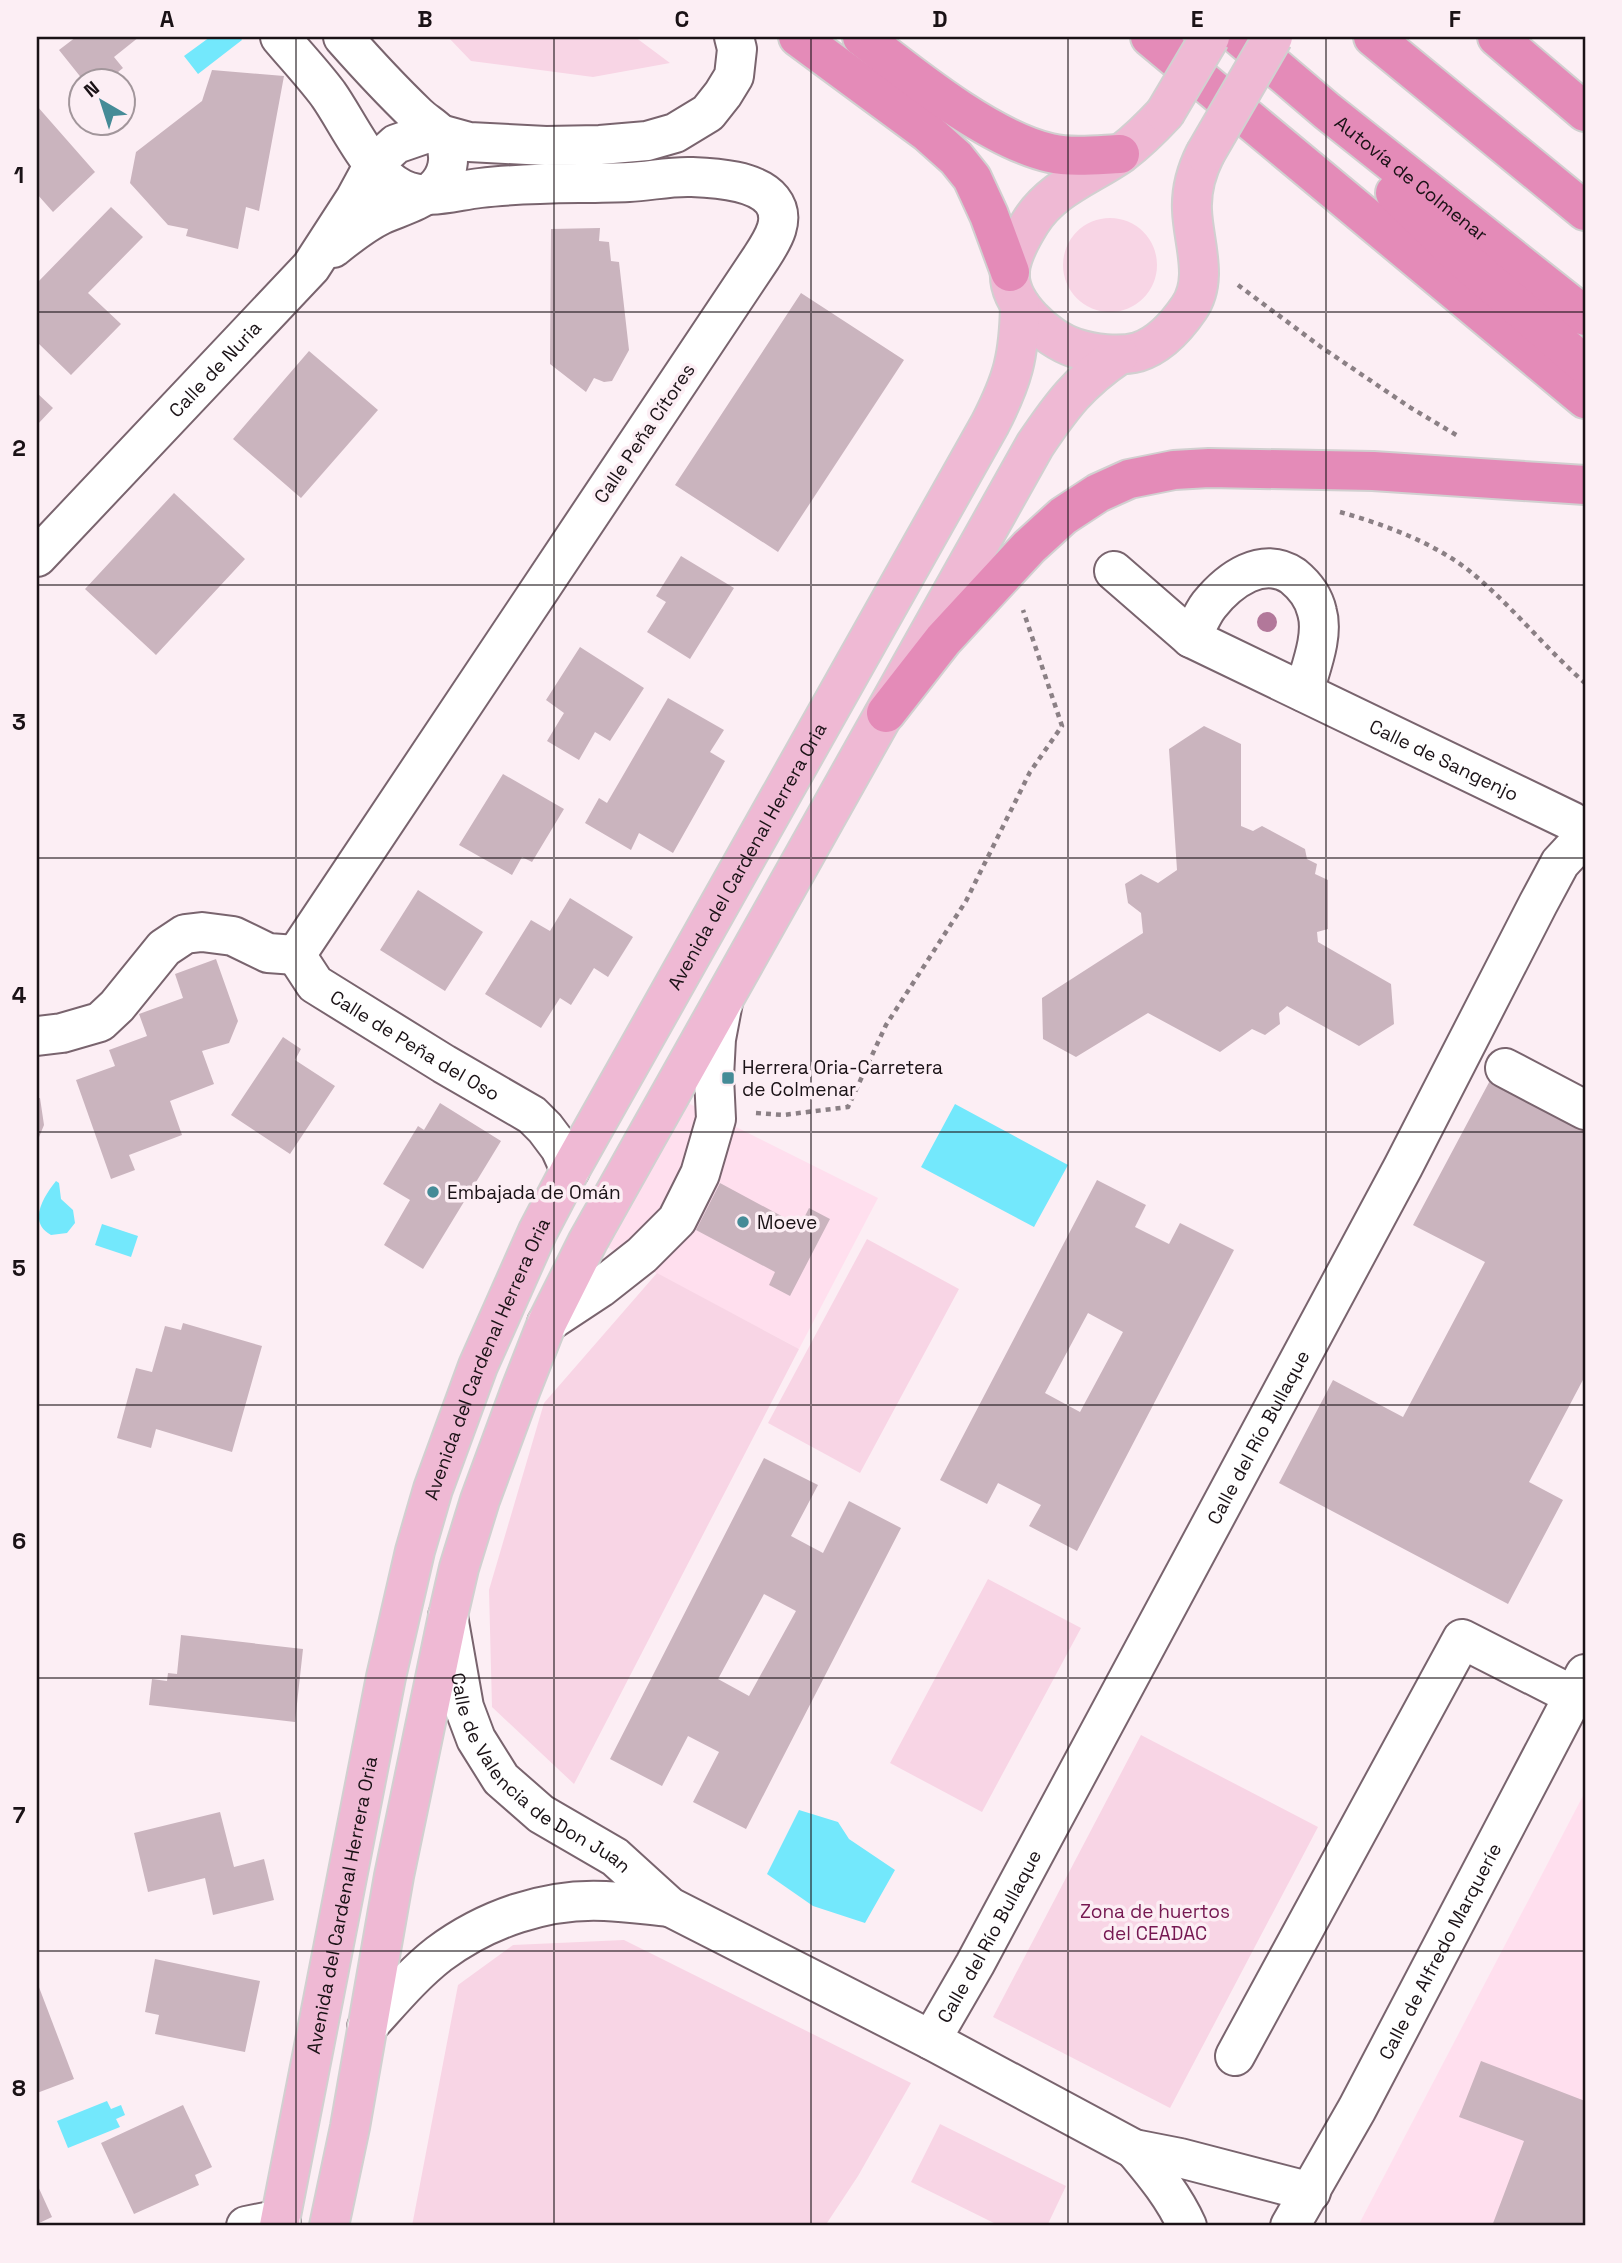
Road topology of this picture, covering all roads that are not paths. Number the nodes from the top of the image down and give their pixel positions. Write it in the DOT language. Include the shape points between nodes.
graph roads {
  1 [pos="280,37"];
  2 [pos="343,37"];
  3 [pos="734,37"];
  4 [pos="798,37"];
  5 [pos="862,37"];
  6 [pos="1150,37"];
  7 [pos="1210,37"];
  8 [pos="1240,37"];
  9 [pos="1273,37"];
  10 [pos="1373,37"];
  11 [pos="1497,37"];
  12 [pos="1549,80"];
  13 [pos="1585,106"];
  14 [pos="1327,111"];
  15 [pos="1585,112"];
  16 [pos="440,134"];
  17 [pos="1120,154"];
  18 [pos="374,164"];
  19 [pos="425,195"];
  20 [pos="1585,211"];
  21 [pos="311,267"];
  22 [pos="1015,289"];
  23 [pos="1585,316"];
  24 [pos="1119,355"];
  25 [pos="1585,365"];
  26 [pos="1585,399"];
  27 [pos="1585,485"];
  28 [pos="37,558"];
  29 [pos="1114,571"];
  30 [pos="1191,638"];
  31 [pos="1304,692"];
  32 [pos="886,713"];
  33 [pos="1585,831"];
  34 [pos="1585,836"];
  35 [pos="296,955"];
  36 [pos="723,1000"];
  37 [pos="37,1036"];
  38 [pos="1505,1068"];
  39 [pos="1585,1110"];
  40 [pos="570,1170"];
  41 [pos="547,1323"];
  42 [pos="448,1616"];
  43 [pos="1579,1685"];
  44 [pos="670,1907"];
  45 [pos="367,2027"];
  46 [pos="931,2040"];
  47 [pos="1235,2056"];
  48 [pos="1134,2149"];
  49 [pos="342,2164"];
  50 [pos="1311,2192"];
  51 [pos="269,2224"];
  52 [pos="329,2226"];
  53 [pos="344,2226"];
  54 [pos="1187,2226"];
  55 [pos="1290,2226"];
  1 -- 18 [label="street" via="327,93"];
  2 -- 16 [label="street"];
  3 -- 16 [label="street, Calle de Nuria" via="734,76 723,94 708,113 675,133 647,141 546,146 469,142"];
  4 -- 22 [label="highway" via="956,158 972,178 989,215"];
  5 -- 17 [label="highway" via="986,125 1030,147 1078,157"];
  6 -- 26 [label="highway"];
  7 -- 17 [label="main road, Avenida del Cardenal Herrera Oria, bridge" via="1165,113"];
  8 -- 14 [label="highway, Autovía de Colmenar"];
  9 -- 24 [label="main road, bridge" via="1194,180 1191,211 1199,265 1191,305 1158,343"];
  10 -- 20 [label="highway"];
  11 -- 12 [label="highway"];
  12 -- 13 [label="highway"];
  12 -- 15 [label="highway"];
  14 -- 23 [label="highway, Autovía de Colmenar"];
  14 -- 25 [label="highway" via="1369,167 1462,258"];
  16 -- 18 [label="street, Calle de Nuria" via="396,144"];
  16 -- 19 [label="street" via="448,164 444,176"];
  17 -- 22 [label="main road, Avenida del Cardenal Herrera Oria" via="1047,202 1031,221 1018,247"];
  18 -- 19 [label="street" via="399,188"];
  18 -- 21 [label="street, Calle de Nuria"];
  19 -- 21 [label="street" via="363,225"];
  19 -- 35 [label="street, Calle Peña Cítores" via="520,185 691,177 758,189 772,201 779,218 775,236 761,258"];
  21 -- 28 [label="street, Calle de Nuria"];
  22 -- 24 [label="main road" via="1036,323 1073,347"];
  22 -- 40 [label="main road, Avenida del Cardenal Herrera Oria" via="1020,342 1010,385"];
  24 -- 32 [label="main road" via="1093,373 1061,406"];
  27 -- 32 [label="highway" via="1373,471 1209,468 1129,479 1063,516 1029,547 943,640"];
  29 -- 30 [label="street, Calle de Sangenjo"];
  30 -- 31 [label="street, Calle de Sangenjo"];
  30 -- 31 [label="street" via="1208,606 1231,583 1255,569 1283,569 1301,582 1318,614"];
  31 -- 33 [label="street, Calle de Sangenjo"];
  32 -- 36 [label="main road"];
  34 -- 46 [label="street, Calle del Río Bullaque" via="1549,883 1403,1167"];
  35 -- 37 [label="street" via="268,953 233,936 185,934 164,948 100,1022"];
  35 -- 40 [label="street, Calle de Peña del Oso" via="314,984 532,1115 560,1148"];
  36 -- 41 [label="main road"];
  36 -- 41 [label="street" via="716,1039 716,1119 700,1174 677,1220 642,1255"];
  38 -- 39 [label="street"];
  40 -- 51 [label="main road, Avenida del Cardenal Herrera Oria" via="478,1366 415,1551"];
  41 -- 42 [label="main road" via="480,1500"];
  42 -- 44 [label="street, Calle de Valencia de Don Juan" via="464,1707 476,1739 501,1779 541,1814 615,1857"];
  42 -- 45 [label="main road"];
  43 -- 47 [label="street" via="1462,1639"];
  43 -- 50 [label="street, Calle de Alfredo Marqueríe"];
  44 -- 45 [label="street, Calle de Valencia de Don Juan" via="603,1901 558,1904 480,1928 439,1955"];
  44 -- 46 [label="street, Calle de Valencia de Don Juan"];
  45 -- 49 [label="main road"];
  46 -- 48 [label="street, Calle de Valencia de Don Juan"];
  48 -- 50 [label="street, Calle de Valencia de Don Juan"];
  48 -- 54 [label="street, Calle de Valencia de Don Juan" via="1167,2189"];
  49 -- 52 [label="main road"];
  49 -- 53 [label="street"];
  50 -- 55 [label="street, Calle de Alfredo Marqueríe"];
}
